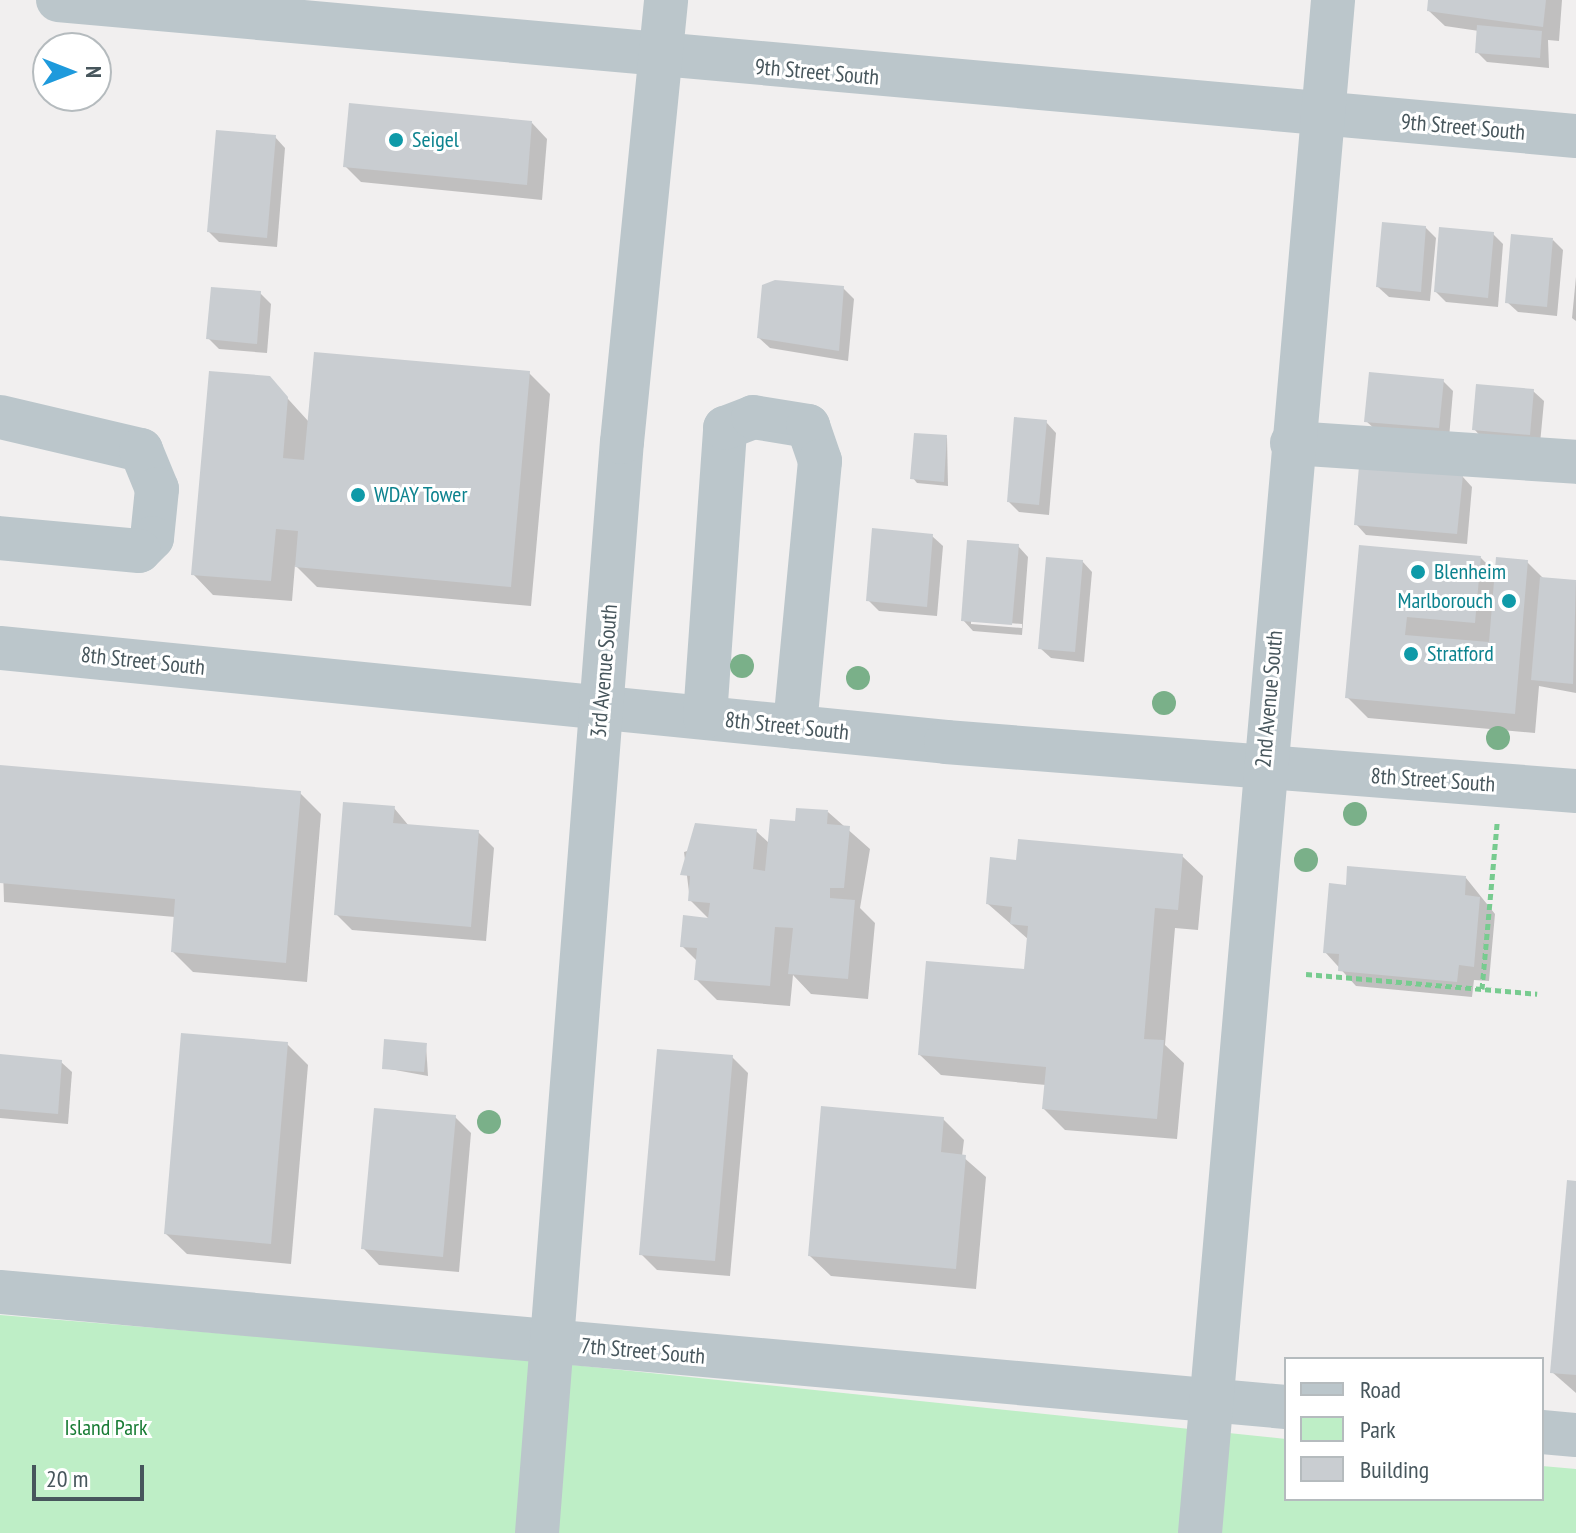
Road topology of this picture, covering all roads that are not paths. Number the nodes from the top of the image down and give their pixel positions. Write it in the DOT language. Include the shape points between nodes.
graph roads {
  1 [pos="58,0"];
  2 [pos="666,0"];
  3 [pos="1333,0"];
  4 [pos="319,10"];
  5 [pos="659,58"];
  6 [pos="1322,114"];
  7 [pos="1576,136"];
  8 [pos="0,417"];
  9 [pos="1292,443"];
  10 [pos="1576,462"];
  11 [pos="0,538"];
  12 [pos="0,648"];
  13 [pos="601,706"];
  14 [pos="705,717"];
  15 [pos="795,727"];
  16 [pos="1263,767"];
  17 [pos="1576,791"];
  18 [pos="0,1292"];
  19 [pos="551,1342"];
  20 [pos="1212,1399"];
  21 [pos="1284,1407"];
  22 [pos="1544,1432"];
  23 [pos="1576,1435"];
  24 [pos="537,1533"];
  25 [pos="1200,1533"];
  1 -- 4 [label="street, 9th Street South"];
  2 -- 5 [label="street, 3rd Avenue South"];
  3 -- 6 [label="street, 2nd Avenue South"];
  4 -- 5 [label="street, 9th Street South"];
  5 -- 6 [label="street, 9th Street South"];
  5 -- 13 [label="street, 3rd Avenue South"];
  6 -- 7 [label="street, 9th Street South"];
  6 -- 9 [label="street, 2nd Avenue South"];
  8 -- 11 [label="street" via="141,450 157,489 152,538 139,551"];
  9 -- 10 [label="street"];
  9 -- 16 [label="street, 2nd Avenue South"];
  12 -- 13 [label="street, 8th Street South"];
  13 -- 14 [label="street, 8th Street South"];
  13 -- 19 [label="street, 3rd Avenue South"];
  14 -- 15 [label="street, 8th Street South"];
  14 -- 15 [label="street" via="725,428 753,417 808,426 820,461"];
  15 -- 16 [label="street, 8th Street South"];
  16 -- 17 [label="street, 8th Street South"];
  16 -- 20 [label="street, 2nd Avenue South"];
  18 -- 19 [label="street, 7th Street South"];
  19 -- 20 [label="street, 7th Street South"];
  19 -- 24 [label="street, 3rd Avenue South"];
  20 -- 21 [label="street, 7th Street South"];
  20 -- 25 [label="street, 2nd Avenue South"];
  22 -- 23 [label="street"];
}
